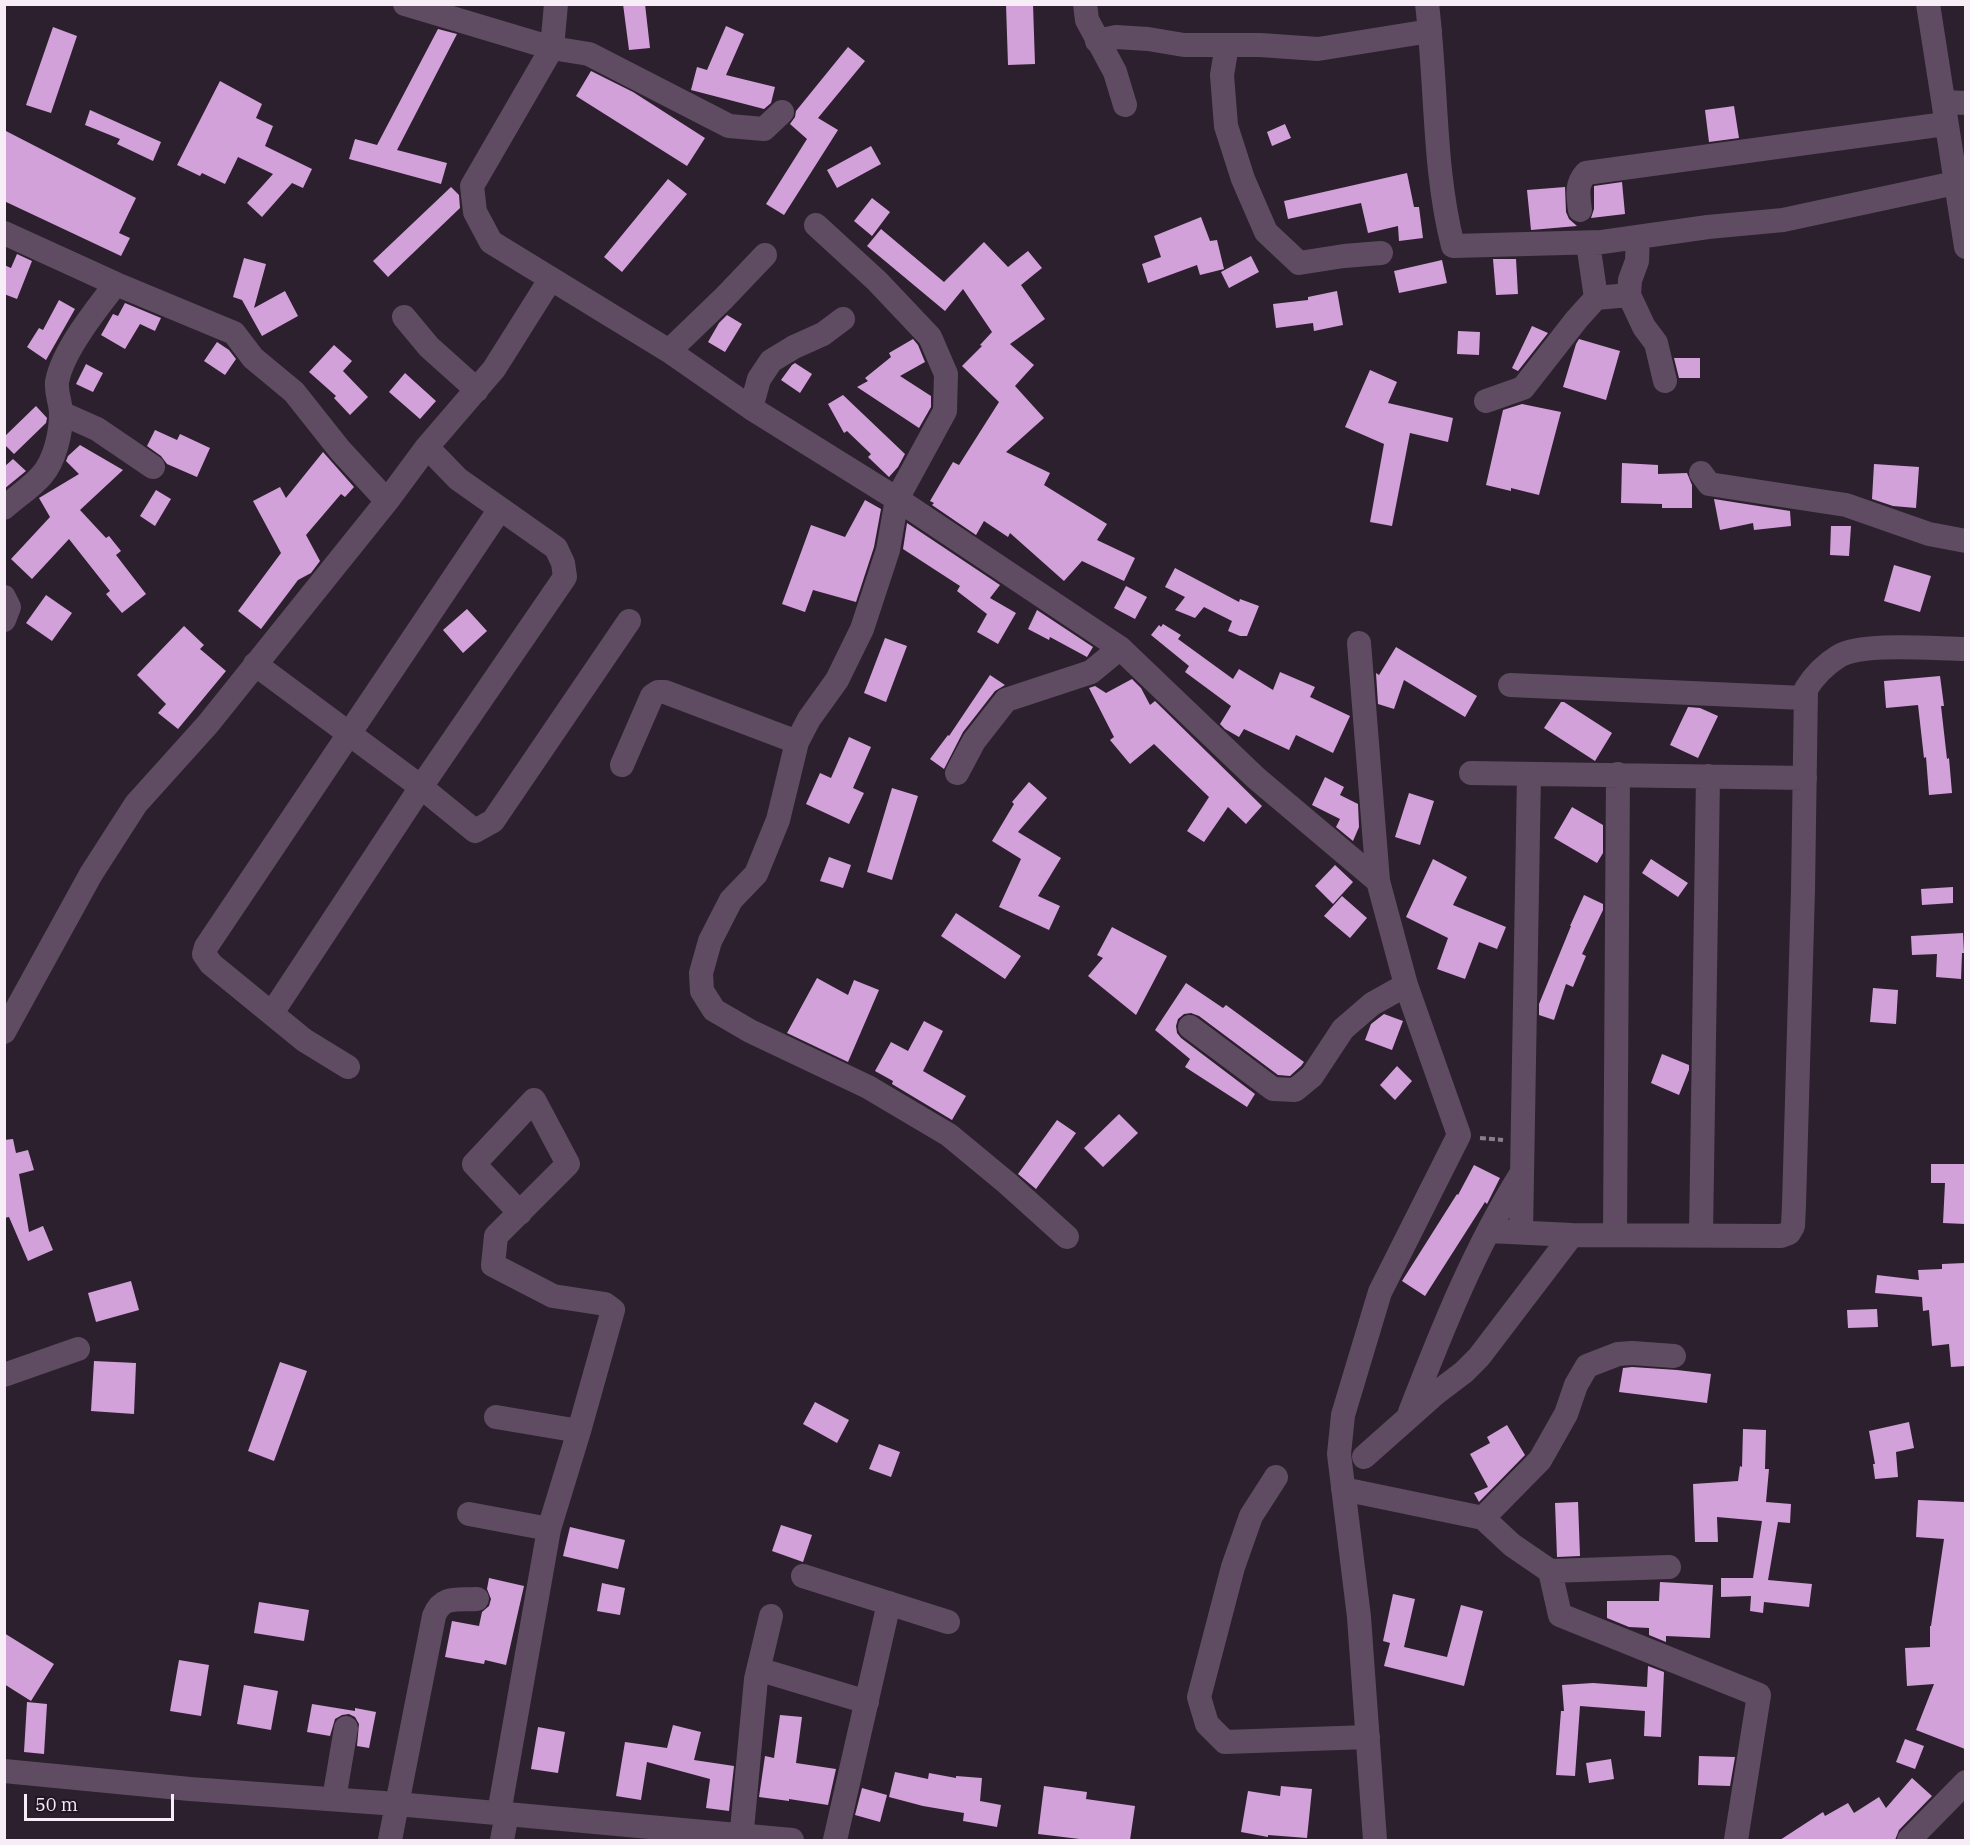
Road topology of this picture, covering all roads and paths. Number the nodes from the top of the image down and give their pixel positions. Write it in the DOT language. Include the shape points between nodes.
graph roads {
  1 [pos="405,4"];
  2 [pos="556,4"];
  3 [pos="1085,4"];
  4 [pos="1427,4"];
  5 [pos="1928,4"];
  6 [pos="1430,32"];
  7 [pos="1097,41"];
  8 [pos="1227,45"];
  9 [pos="552,48"];
  10 [pos="1125,105"];
  11 [pos="1952,110"];
  12 [pos="782,112"];
  13 [pos="1955,183"];
  14 [pos="1580,210"];
  15 [pos="816,225"];
  16 [pos="4,233"];
  17 [pos="1638,237"];
  18 [pos="1965,238"];
  19 [pos="1588,243"];
  20 [pos="1381,253"];
  21 [pos="765,255"];
  22 [pos="550,280"];
  23 [pos="116,284"];
  24 [pos="1629,295"];
  25 [pos="1596,298"];
  26 [pos="404,317"];
  27 [pos="843,320"];
  28 [pos="669,351"];
  29 [pos="1665,381"];
  30 [pos="477,390"];
  31 [pos="1486,401"];
  32 [pos="751,408"];
  33 [pos="61,413"];
  34 [pos="427,447"];
  35 [pos="153,467"];
  36 [pos="1701,473"];
  37 [pos="897,498"];
  38 [pos="387,501"];
  39 [pos="4,508"];
  40 [pos="500,509"];
  41 [pos="1965,541"];
  42 [pos="4,597"];
  43 [pos="4,620"];
  44 [pos="629,621"];
  45 [pos="1359,643"];
  46 [pos="1120,648"];
  47 [pos="1965,649"];
  48 [pos="255,664"];
  49 [pos="1509,685"];
  50 [pos="1804,698"];
  51 [pos="349,735"];
  52 [pos="797,742"];
  53 [pos="622,765"];
  54 [pos="957,773"];
  55 [pos="1471,773"];
  56 [pos="1529,774"];
  57 [pos="1618,774"];
  58 [pos="1708,776"];
  59 [pos="1805,778"];
  60 [pos="421,787"];
  61 [pos="1378,881"];
  62 [pos="1406,985"];
  63 [pos="272,1013"];
  64 [pos="1190,1027"];
  65 [pos="4,1032"];
  66 [pos="348,1067"];
  67 [pos="1459,1135"];
  68 [pos="1521,1142"];
  69 [pos="1521,1174"];
  70 [pos="520,1212"];
  71 [pos="1489,1231"];
  72 [pos="1521,1232"];
  73 [pos="1615,1234"];
  74 [pos="1572,1235"];
  75 [pos="1701,1235"];
  76 [pos="1067,1237"];
  77 [pos="78,1349"];
  78 [pos="1674,1356"];
  79 [pos="4,1374"];
  80 [pos="496,1417"];
  81 [pos="1408,1417"];
  82 [pos="579,1431"];
  83 [pos="1364,1457"];
  84 [pos="1276,1477"];
  85 [pos="1343,1489"];
  86 [pos="469,1514"];
  87 [pos="1483,1518"];
  88 [pos="549,1530"];
  89 [pos="1669,1567"];
  90 [pos="1550,1571"];
  91 [pos="803,1576"];
  92 [pos="477,1599"];
  93 [pos="890,1603"];
  94 [pos="771,1616"];
  95 [pos="948,1622"];
  96 [pos="771,1673"];
  97 [pos="867,1702"];
  98 [pos="345,1728"];
  99 [pos="1368,1737"];
  100 [pos="4,1771"];
  101 [pos="1965,1782"];
  102 [pos="334,1799"];
  103 [pos="397,1804"];
  104 [pos="503,1813"];
  105 [pos="741,1839"];
  106 [pos="390,1840"];
  107 [pos="502,1840"];
  108 [pos="792,1840"];
  109 [pos="835,1840"];
  110 [pos="1375,1840"];
  111 [pos="1736,1840"];
  112 [pos="1909,1840"];
  1 -- 9 [label="street"];
  2 -- 9 [label="street"];
  3 -- 7 [label="street" via="1087,20"];
  4 -- 6 [label="street"];
  5 -- 11 [label="street"];
  6 -- 8 [label="street" via="1318,49"];
  6 -- 19 [label="street" via="1441,180 1453,246"];
  7 -- 8 [label="street" via="1116,37 1184,45"];
  7 -- 10 [label="street" via="1115,72"];
  8 -- 20 [label="street" via="1222,75 1226,126 1266,232 1299,263"];
  9 -- 12 [label="street" via="590,54 729,126 764,129"];
  9 -- 22 [label="street" via="472,186 475,212 491,242"];
  11 -- 13 [label="street"];
  11 -- 14 [label="street" via="1586,173 1578,189"];
  13 -- 17 [label="street" via="1783,220"];
  13 -- 18 [label="street"];
  15 -- 37 [label="street" via="930,337 946,374 945,411"];
  16 -- 23 [label="street"];
  17 -- 19 [label="street"];
  17 -- 24 [label="street"];
  19 -- 25 [label="street"];
  21 -- 28 [label="street"];
  22 -- 28 [label="street"];
  22 -- 30 [label="street"];
  23 -- 33 [label="street" via="81,333 57,382"];
  23 -- 38 [label="street" via="234,333 253,358 294,392"];
  24 -- 25 [label="street"];
  24 -- 29 [label="street" via="1656,343"];
  25 -- 31 [label="street" via="1523,388"];
  26 -- 30 [label="street" via="429,347"];
  27 -- 32 [label="street" via="771,362 759,379"];
  28 -- 32 [label="street"];
  30 -- 34 [label="street"];
  32 -- 37 [label="street"];
  33 -- 35 [label="street" via="97,429"];
  33 -- 39 [label="street" via="51,460 42,475"];
  34 -- 38 [label="street"];
  34 -- 40 [label="street" via="458,479"];
  36 -- 41 [label="street" via="1710,484 1846,505 1929,534"];
  37 -- 46 [label="street"];
  37 -- 52 [label="street" via="888,550 862,629 837,680"];
  38 -- 48 [label="street"];
  40 -- 51 [label="street"];
  40 -- 60 [label="street" via="556,548 565,577"];
  42 -- 43 [label="street" via="9,607"];
  44 -- 60 [label="street" via="493,821 475,831"];
  45 -- 61 [label="street"];
  46 -- 54 [label="street" via="1091,672 1006,700 974,741"];
  46 -- 61 [label="street" via="1256,778"];
  47 -- 50 [label="street" via="1852,651 1840,655 1812,680"];
  48 -- 51 [label="street"];
  48 -- 65 [label="street" via="208,724 136,804 91,874"];
  49 -- 50 [label="street"];
  50 -- 59 [label="street"];
  51 -- 60 [label="street"];
  51 -- 63 [label="street" via="204,954"];
  52 -- 53 [label="street" via="658,692 652,696"];
  52 -- 76 [label="street" via="778,820 756,874 731,900 710,941 701,973 702,991 714,1010 750,1031 868,1087 949,1135"];
  55 -- 56 [label="street"];
  56 -- 57 [label="street"];
  56 -- 68 [label="street"];
  57 -- 58 [label="street"];
  57 -- 73 [label="street"];
  58 -- 59 [label="street"];
  58 -- 75 [label="street"];
  59 -- 75 [label="street" via="1793,1226 1781,1236"];
  60 -- 63 [label="street"];
  61 -- 62 [label="street"];
  62 -- 64 [label="street" via="1372,1004 1343,1029 1312,1076 1295,1090 1273,1089"];
  62 -- 67 [label="street"];
  63 -- 66 [label="street" via="304,1040"];
  67 -- 68 [label="path"];
  67 -- 85 [label="street" via="1380,1292 1342,1415 1339,1454"];
  68 -- 69 [label="street"];
  69 -- 71 [label="street"];
  69 -- 72 [label="street"];
  70 -- 82 [label="street" via="496,1236 493,1265 553,1296 605,1304 613,1310"];
  71 -- 72 [label="street"];
  71 -- 81 [label="street" via="1468,1270"];
  72 -- 74 [label="street"];
  73 -- 74 [label="street"];
  73 -- 75 [label="street"];
  74 -- 81 [label="street" via="1479,1357"];
  77 -- 79 [label="street"];
  78 -- 87 [label="street" via="1625,1354 1587,1366 1540,1460"];
  80 -- 82 [label="street"];
  81 -- 83 [label="street"];
  82 -- 88 [label="street"];
  84 -- 99 [label="street" via="1251,1516 1233,1567 1199,1697 1207,1724 1225,1742"];
  85 -- 87 [label="street"];
  85 -- 99 [label="street" via="1359,1617"];
  86 -- 88 [label="street"];
  87 -- 90 [label="street" via="1512,1545"];
  88 -- 104 [label="street"];
  89 -- 90 [label="street"];
  90 -- 111 [label="street" via="1560,1615 1759,1695"];
  91 -- 93 [label="street"];
  92 -- 103 [label="street" via="445,1600 434,1616"];
  93 -- 95 [label="street"];
  93 -- 97 [label="street"];
  94 -- 105 [label="street" via="756,1678"];
  96 -- 97 [label="street"];
  97 -- 109 [label="street"];
  98 -- 102 [label="street"];
  99 -- 110 [label="street"];
  100 -- 102 [label="street"];
  101 -- 112 [label="street"];
  102 -- 103 [label="street"];
  103 -- 104 [label="street"];
  103 -- 106 [label="street"];
  104 -- 105 [label="street" via="652,1826"];
  104 -- 107 [label="street"];
  105 -- 108 [label="street"];
}
